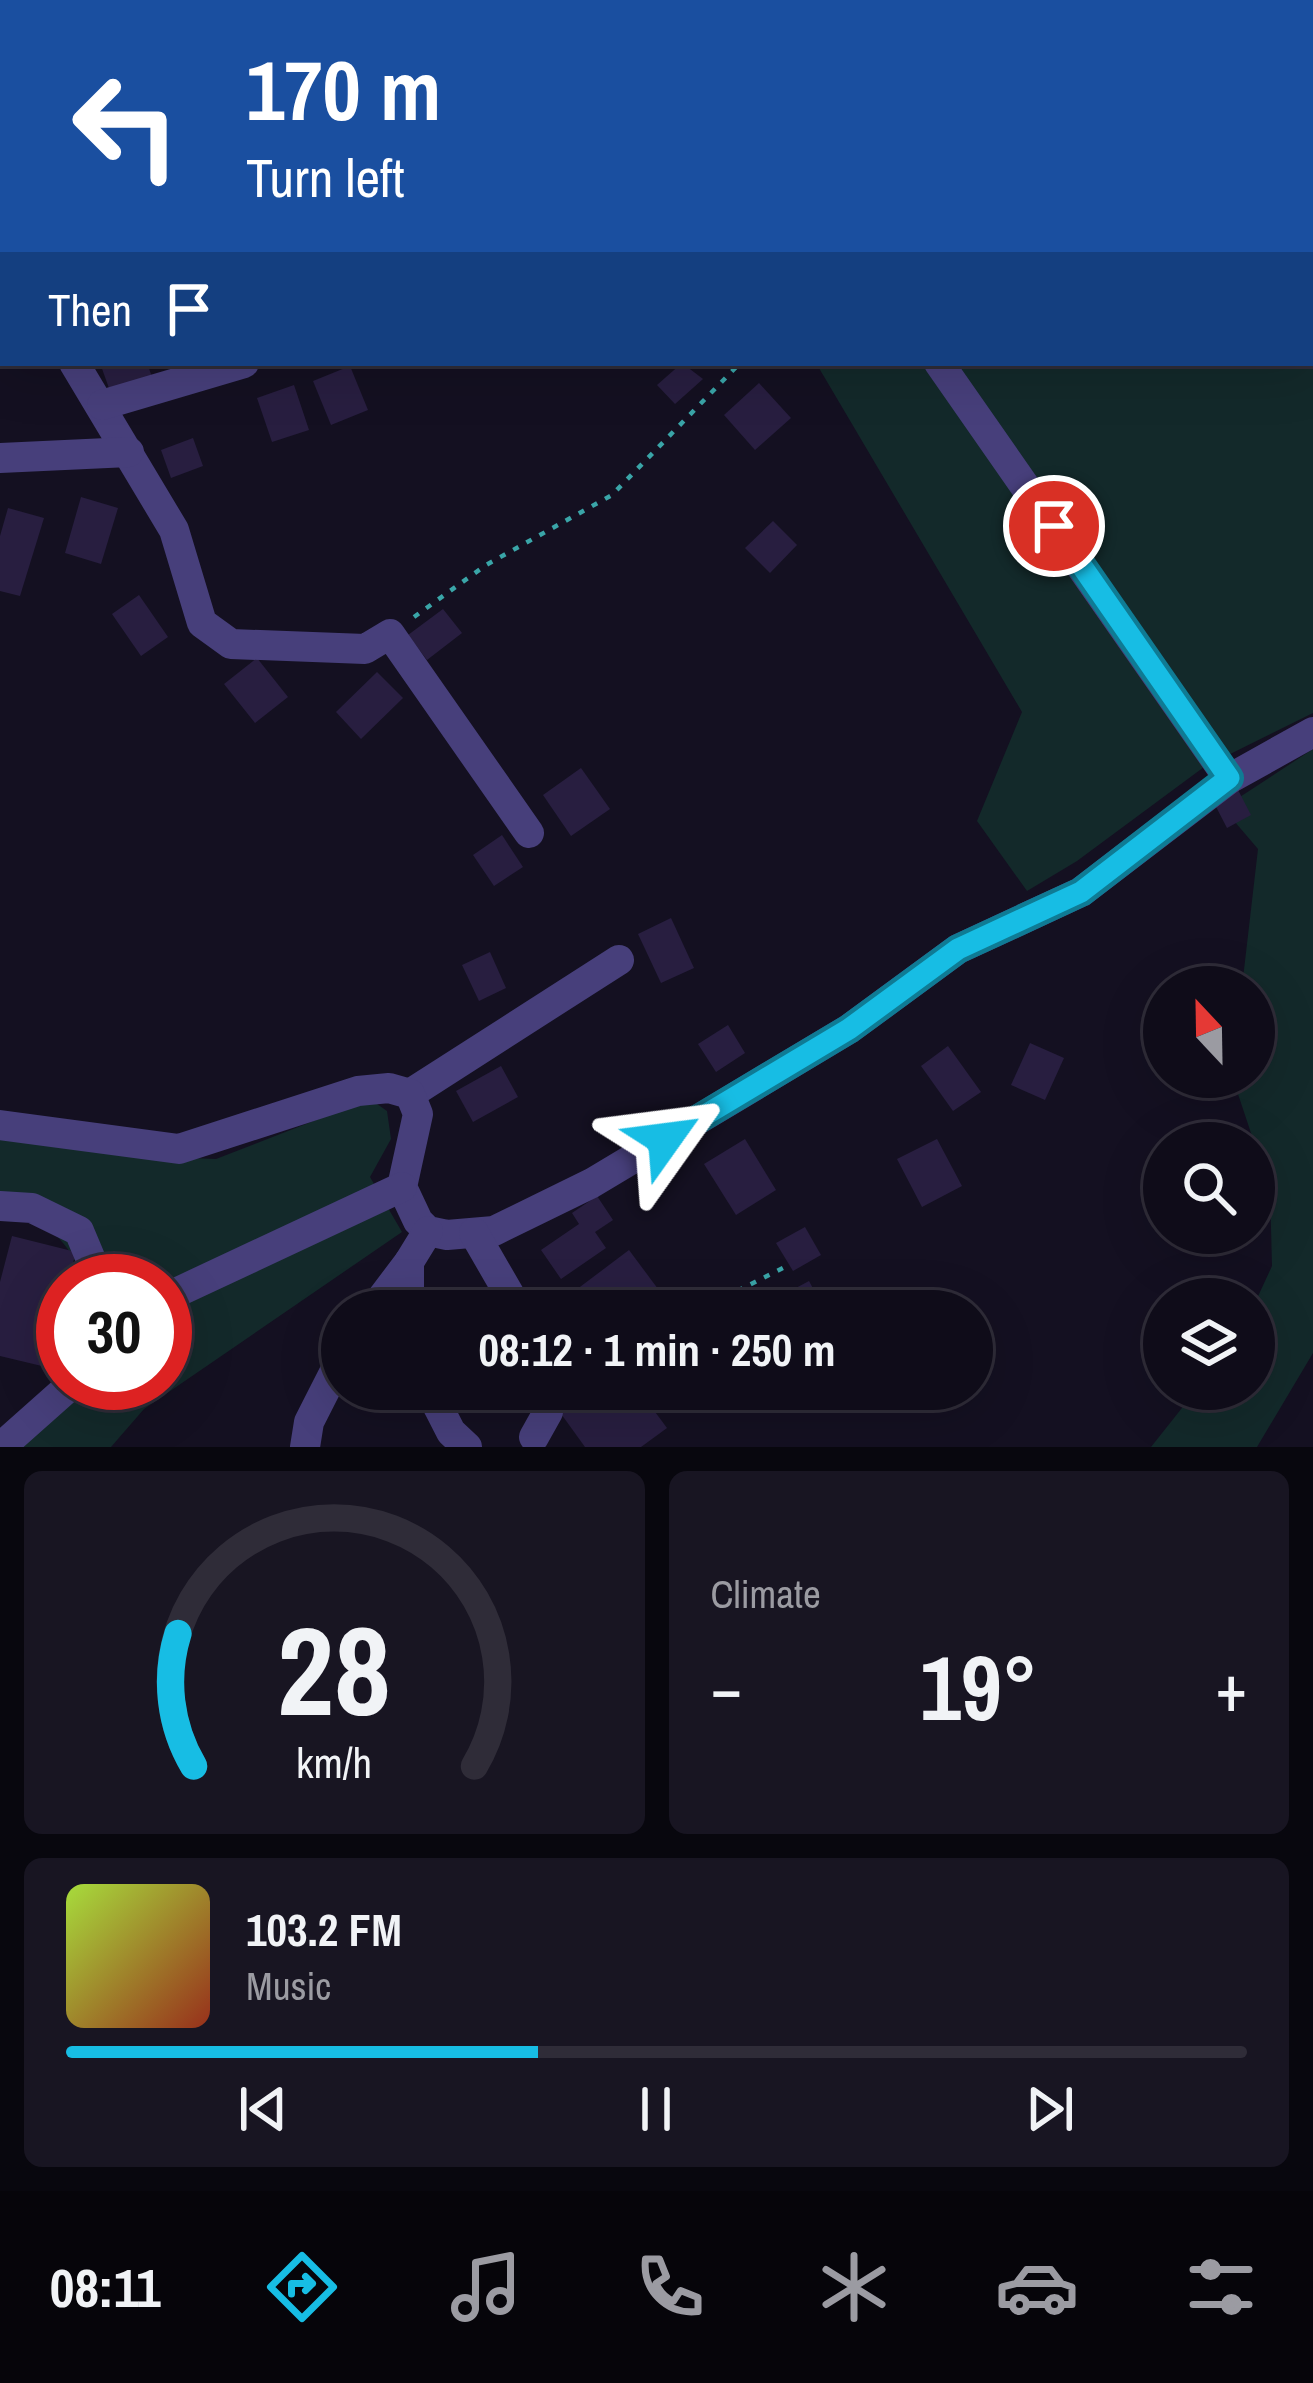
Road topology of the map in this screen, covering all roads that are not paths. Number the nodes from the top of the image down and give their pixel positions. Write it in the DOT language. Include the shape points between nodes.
graph roads {
  1 [pos="76,366"];
  2 [pos="234,366"];
  3 [pos="941,366"];
  4 [pos="102,405"];
  5 [pos="129,452"];
  6 [pos="0,458"];
  7 [pos="1313,732"];
  8 [pos="1229,778"];
  9 [pos="529,833"];
  10 [pos="619,960"];
  11 [pos="410,1094"];
  12 [pos="0,1125"];
  13 [pos="402,1187"];
  14 [pos="0,1206"];
  15 [pos="428,1231"];
  16 [pos="474,1233"];
  17 [pos="89,1254"];
  18 [pos="409,1262"];
  19 [pos="192,1285"];
  20 [pos="388,1290"];
  21 [pos="409,1290"];
  22 [pos="507,1290"];
  23 [pos="321,1398"];
  24 [pos="43,1410"];
  25 [pos="440,1410"];
  26 [pos="548,1410"];
  27 [pos="530,1444"];
  28 [pos="1,1447"];
  29 [pos="305,1447"];
  30 [pos="467,1447"];
  1 -- 4 [label="street"];
  2 -- 4 [label="street"];
  3 -- 8 [label="street"];
  4 -- 5 [label="street"];
  5 -- 6 [label="street"];
  5 -- 9 [label="street" via="174,530 202,623 231,644 365,649 390,634"];
  7 -- 8 [label="street"];
  8 -- 16 [label="street" via="1081,892 958,949 849,1029 592,1183"];
  10 -- 11 [label="street"];
  11 -- 12 [label="street" via="358,1091 179,1149"];
  11 -- 13 [label="street" via="418,1114"];
  13 -- 15 [label="street"];
  13 -- 19 [label="street"];
  14 -- 17 [label="street" via="32,1208 80,1231"];
  15 -- 16 [label="street"];
  15 -- 18 [label="street"];
  16 -- 22 [label="street"];
  18 -- 20 [label="street"];
  18 -- 21 [label="street"];
  23 -- 29 [label="street"];
  24 -- 28 [label="street"];
  25 -- 30 [label="street"];
  26 -- 27 [label="street"];
}
